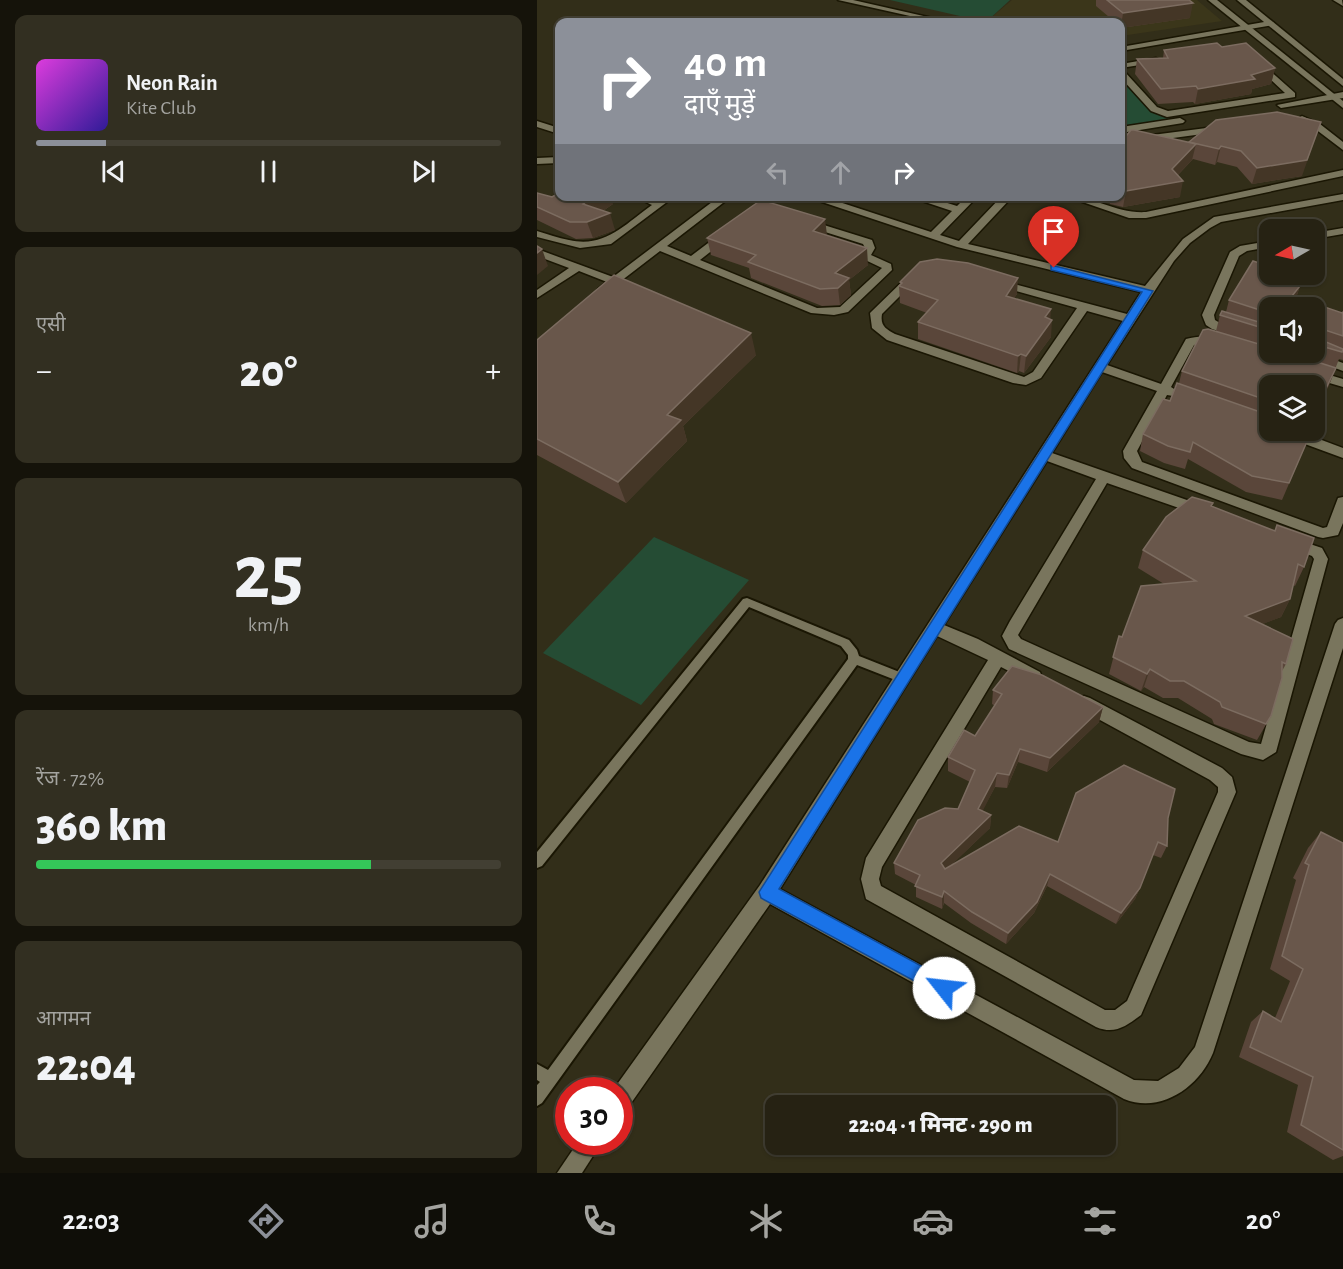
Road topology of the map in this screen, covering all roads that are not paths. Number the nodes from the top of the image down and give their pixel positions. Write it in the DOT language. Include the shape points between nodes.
graph roads {
  1 [pos="842,0"];
  2 [pos="1212,0"];
  3 [pos="1241,0"];
  4 [pos="1337,0"];
  5 [pos="1343,4"];
  6 [pos="928,18"];
  7 [pos="1270,23"];
  8 [pos="1242,26"];
  9 [pos="1151,45"];
  10 [pos="1125,48"];
  11 [pos="1254,58"];
  12 [pos="1125,65"];
  13 [pos="1125,77"];
  14 [pos="1343,82"];
  15 [pos="1343,96"];
  16 [pos="1332,97"];
  17 [pos="1343,105"];
  18 [pos="537,114"];
  19 [pos="555,120"];
  20 [pos="1286,121"];
  21 [pos="537,124"];
  22 [pos="1227,128"];
  23 [pos="1125,129"];
  24 [pos="555,130"];
  25 [pos="1125,141"];
  26 [pos="1343,147"];
  27 [pos="555,160"];
  28 [pos="537,161"];
  29 [pos="1343,173"];
  30 [pos="1343,197"];
  31 [pos="651,201"];
  32 [pos="663,201"];
  33 [pos="720,201"];
  34 [pos="824,201"];
  35 [pos="929,201"];
  36 [pos="968,201"];
  37 [pos="1003,201"];
  38 [pos="1086,201"];
  39 [pos="659,204"];
  40 [pos="960,210"];
  41 [pos="800,221"];
  42 [pos="1343,231"];
  43 [pos="730,232"];
  44 [pos="537,234"];
  45 [pos="1325,234"];
  46 [pos="933,236"];
  47 [pos="961,245"];
  48 [pos="1259,246"];
  49 [pos="659,247"];
  50 [pos="537,252"];
  51 [pos="692,261"];
  52 [pos="577,267"];
  53 [pos="926,272"];
  54 [pos="615,281"];
  55 [pos="992,281"];
  56 [pos="1148,291"];
  57 [pos="598,294"];
  58 [pos="537,295"];
  59 [pos="1084,307"];
  60 [pos="1130,319"];
  61 [pos="1259,340"];
  62 [pos="1225,345"];
  63 [pos="1325,361"];
  64 [pos="1099,367"];
  65 [pos="1343,367"];
  66 [pos="1300,369"];
  67 [pos="1343,383"];
  68 [pos="1164,389"];
  69 [pos="1185,397"];
  70 [pos="1310,441"];
  71 [pos="1343,453"];
  72 [pos="1043,455"];
  73 [pos="1104,477"];
  74 [pos="1343,502"];
  75 [pos="1212,515"];
  76 [pos="1277,537"];
  77 [pos="1343,624"];
  78 [pos="934,628"];
  79 [pos="998,657"];
  80 [pos="854,659"];
  81 [pos="903,678"];
  82 [pos="1050,685"];
  83 [pos="1071,696"];
  84 [pos="537,862"];
  85 [pos="767,892"];
  86 [pos="537,1071"];
  87 [pos="550,1080"];
  88 [pos="633,1081"];
  89 [pos="537,1098"];
  90 [pos="581,1155"];
  91 [pos="568,1173"];
  1 -- 6 [label="street"];
  2 -- 8 [label="street"];
  3 -- 7 [label="street"];
  4 -- 5 [label="street"];
  7 -- 8 [label="street"];
  7 -- 14 [label="street"];
  8 -- 9 [label="street"];
  8 -- 16 [label="street"];
  9 -- 10 [label="street"];
  9 -- 12 [label="street" via="1164,59"];
  11 -- 13 [label="street" via="1292,95 1167,114 1154,109"];
  15 -- 16 [label="street"];
  16 -- 17 [label="street"];
  16 -- 23 [label="street"];
  18 -- 19 [label="street"];
  20 -- 26 [label="street" via="1308,122"];
  21 -- 24 [label="street"];
  22 -- 25 [label="street"];
  27 -- 28 [label="street"];
  29 -- 38 [label="street" via="1146,215 1133,216"];
  30 -- 56 [label="street" via="1218,219 1202,226 1185,240"];
  31 -- 39 [label="street"];
  32 -- 39 [label="street"];
  33 -- 49 [label="street"];
  34 -- 46 [label="street"];
  35 -- 40 [label="street"];
  36 -- 40 [label="street"];
  37 -- 47 [label="street"];
  39 -- 44 [label="street" via="607,242 572,245"];
  40 -- 46 [label="street"];
  41 -- 51 [label="street" via="868,242 870,248 865,256 883,263 887,270 844,310 825,312"];
  42 -- 45 [label="street"];
  43 -- 51 [label="street"];
  46 -- 47 [label="street"];
  47 -- 56 [label="street"];
  48 -- 61 [label="street" via="1234,254 1208,315 1217,326"];
  49 -- 51 [label="street"];
  49 -- 54 [label="street"];
  50 -- 52 [label="street"];
  52 -- 54 [label="street"];
  52 -- 58 [label="street"];
  53 -- 59 [label="street" via="915,275 876,314 877,329 1017,380 1026,381 1037,375"];
  54 -- 57 [label="street"];
  55 -- 59 [label="street"];
  56 -- 60 [label="street"];
  59 -- 60 [label="street"];
  60 -- 64 [label="street"];
  62 -- 68 [label="street" via="1204,339 1190,342"];
  63 -- 65 [label="street"];
  64 -- 68 [label="street"];
  64 -- 72 [label="street"];
  66 -- 67 [label="street"];
  68 -- 69 [label="street"];
  68 -- 74 [label="street" via="1130,451 1137,465 1323,533 1333,531"];
  70 -- 71 [label="street"];
  72 -- 73 [label="street"];
  72 -- 78 [label="street"];
  73 -- 75 [label="street"];
  73 -- 76 [label="street" via="1010,636 1015,644 1247,749 1263,752 1270,747 1321,559 1317,552"];
  77 -- 85 [label="street" via="1203,1053 1187,1075 1161,1092 1132,1090"];
  78 -- 79 [label="street"];
  78 -- 81 [label="street"];
  79 -- 82 [label="street"];
  79 -- 83 [label="street" via="873,864 873,892 1103,1020 1118,1020 1134,1008 1227,792 1226,783"];
  80 -- 81 [label="lane"];
  80 -- 84 [label="lane" via="845,643 747,602"];
  80 -- 87 [label="lane"];
  81 -- 85 [label="street"];
  85 -- 88 [label="street"];
  86 -- 87 [label="lane"];
  87 -- 89 [label="lane"];
  90 -- 91 [label="street"];
}
